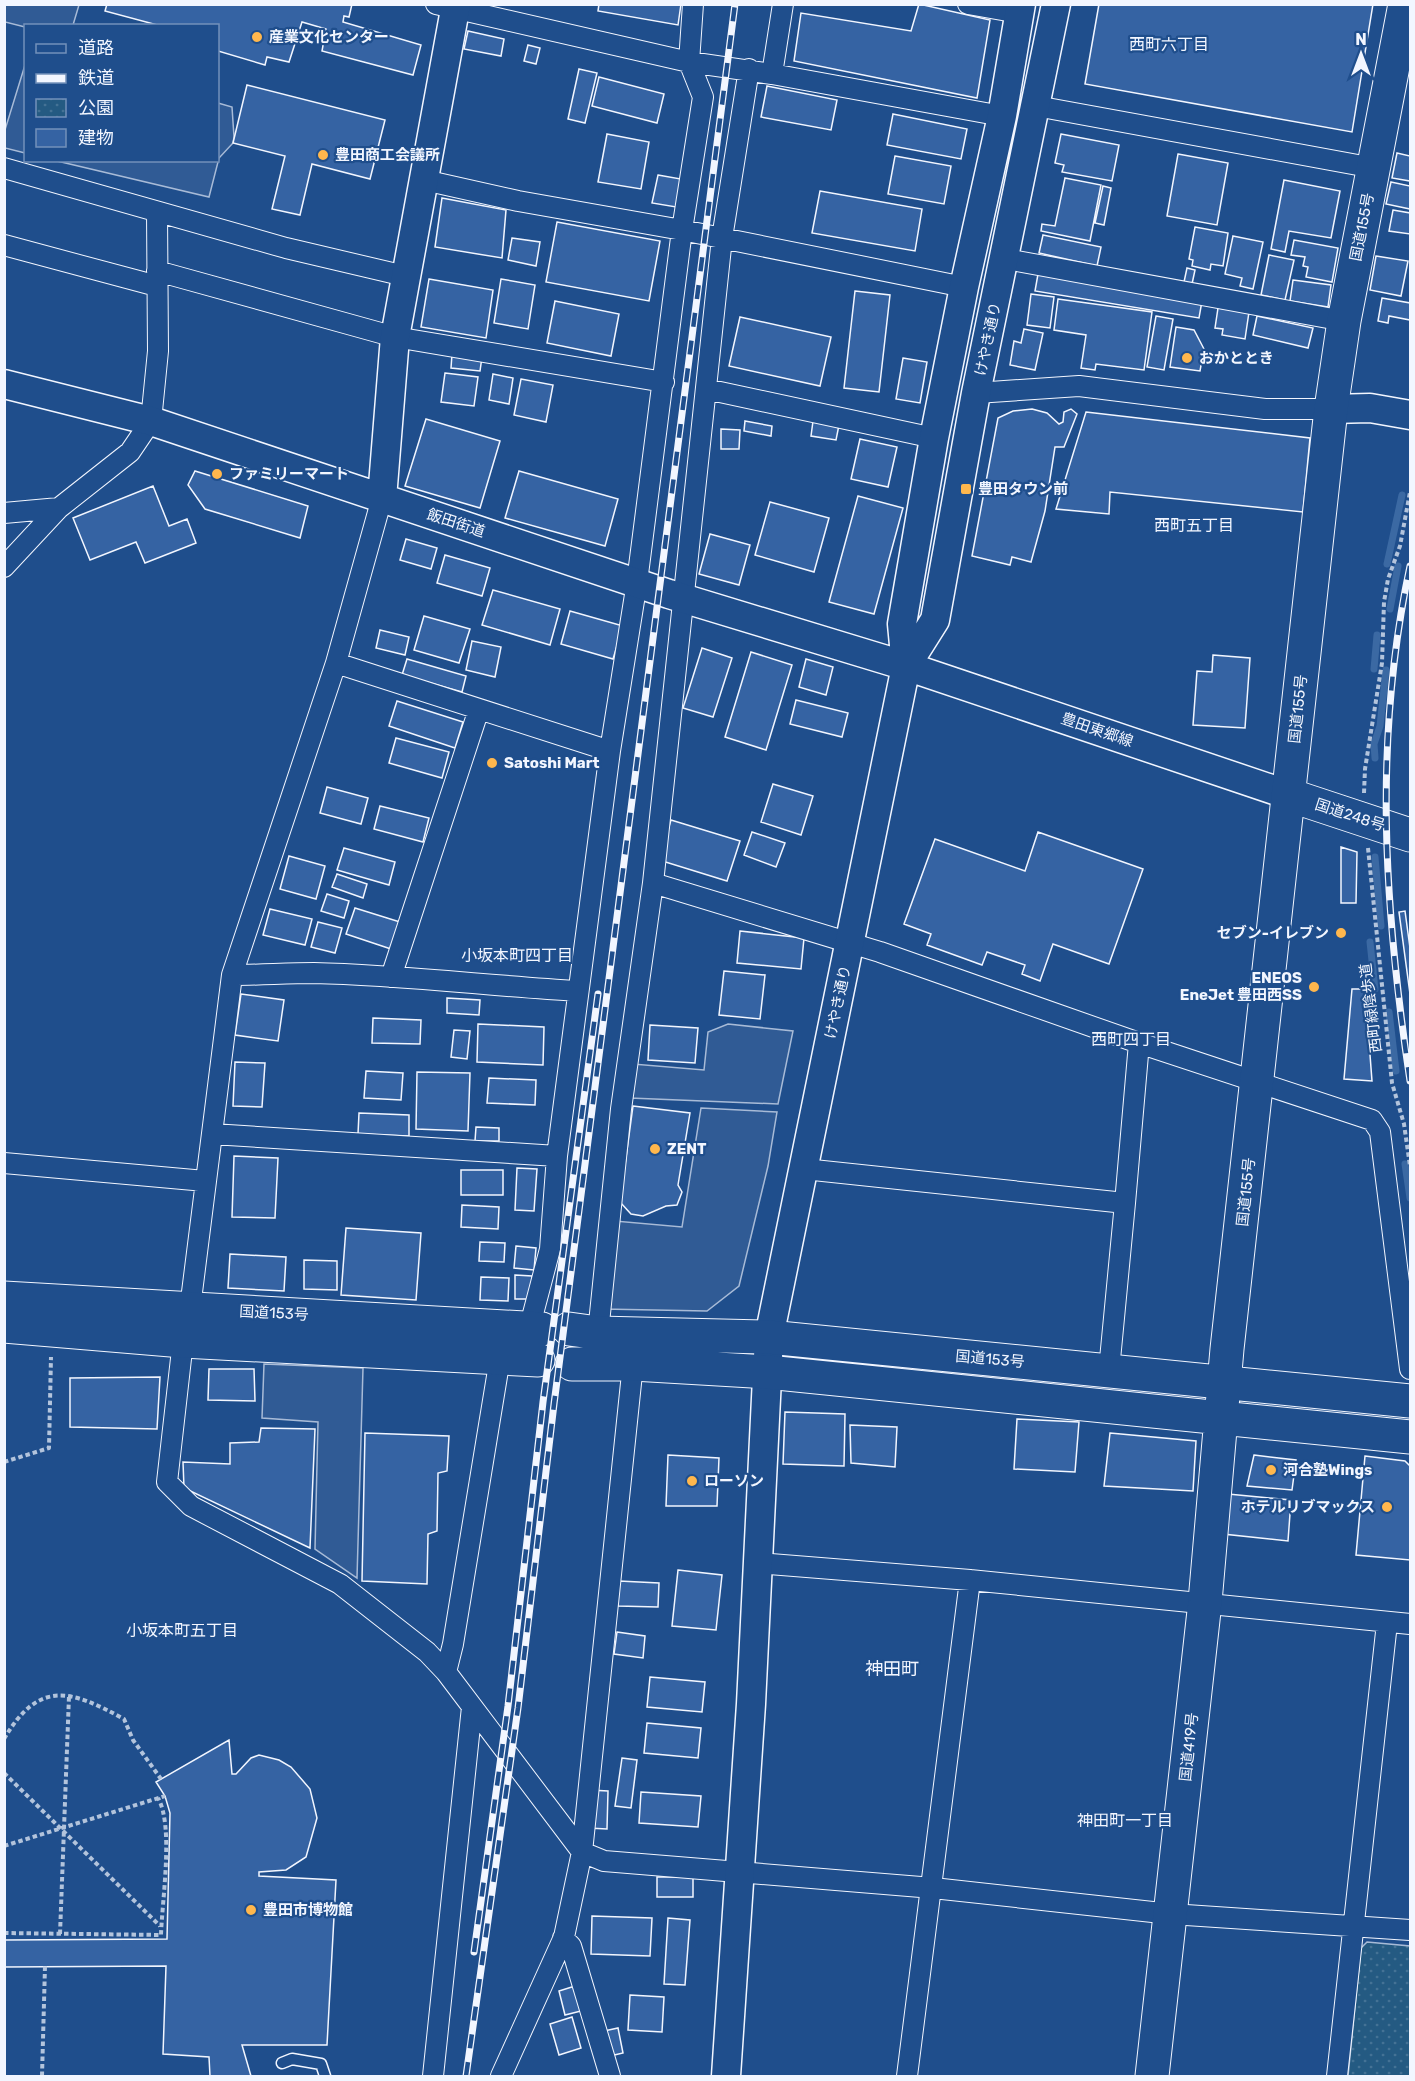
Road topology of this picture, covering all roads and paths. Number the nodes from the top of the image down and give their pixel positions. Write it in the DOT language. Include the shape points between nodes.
graph roads {
  1 [pos="693,4"];
  2 [pos="783,4"];
  3 [pos="968,4"];
  4 [pos="1056,4"];
  5 [pos="1405,4"];
  6 [pos="450,6"];
  7 [pos="1020,9"];
  8 [pos="689,62"];
  9 [pos="749,69"];
  10 [pos="772,74"];
  11 [pos="1036,106"];
  12 [pos="1002,116"];
  13 [pos="4,168"];
  14 [pos="1374,168"];
  15 [pos="424,180"];
  16 [pos="157,212"];
  17 [pos="682,230"];
  18 [pos="722,238"];
  19 [pos="4,245"];
  20 [pos="1006,259"];
  21 [pos="405,276"];
  22 [pos="157,279"];
  23 [pos="964,287"];
  24 [pos="1344,321"];
  25 [pos="395,337"];
  26 [pos="664,382"];
  27 [pos="4,384"];
  28 [pos="706,389"];
  29 [pos="976,393"];
  30 [pos="1331,409"];
  31 [pos="1410,415"];
  32 [pos="151,421"];
  33 [pos="934,438"];
  34 [pos="1410,492"];
  35 [pos="382,498"];
  36 [pos="60,508"];
  37 [pos="4,513"];
  38 [pos="4,567"];
  39 [pos="637,582"];
  40 [pos="685,598"];
  41 [pos="336,663"];
  42 [pos="906,666"];
  43 [pos="479,708"];
  44 [pos="610,751"];
  45 [pos="1364,794"];
  46 [pos="1289,795"];
  47 [pos="1410,835"];
  48 [pos="1367,844"];
  49 [pos="653,883"];
  50 [pos="850,944"];
  51 [pos="232,975"];
  52 [pos="391,976"];
  53 [pos="578,991"];
  54 [pos="1139,1043"];
  55 [pos="1258,1081"];
  56 [pos="212,1134"];
  57 [pos="557,1156"];
  58 [pos="4,1163"];
  59 [pos="1410,1166"];
  60 [pos="804,1169"];
  61 [pos="205,1181"];
  62 [pos="1125,1203"];
  63 [pos="4,1298"];
  64 [pos="190,1308"];
  65 [pos="4,1326"];
  66 [pos="555,1336"];
  67 [pos="769,1337"];
  68 [pos="183,1341"];
  69 [pos="51,1353"];
  70 [pos="500,1358"];
  71 [pos="572,1364"];
  72 [pos="633,1364"];
  73 [pos="1410,1369"];
  74 [pos="1109,1370"];
  75 [pos="767,1372"];
  76 [pos="1226,1381"];
  77 [pos="1410,1401"];
  78 [pos="1222,1418"];
  79 [pos="1410,1437"];
  80 [pos="4,1462"];
  81 [pos="757,1563"];
  82 [pos="970,1580"];
  83 [pos="1205,1602"];
  84 [pos="1387,1623"];
  85 [pos="1410,1624"];
  86 [pos="446,1672"];
  87 [pos="69,1696"];
  88 [pos="472,1707"];
  89 [pos="4,1739"];
  90 [pos="4,1773"];
  91 [pos="161,1779"];
  92 [pos="165,1796"];
  93 [pos="159,1797"];
  94 [pos="63,1828"];
  95 [pos="4,1846"];
  96 [pos="582,1852"];
  97 [pos="739,1871"];
  98 [pos="933,1888"];
  99 [pos="1171,1914"];
  100 [pos="161,1926"];
  101 [pos="1354,1926"];
  102 [pos="1410,1930"];
  103 [pos="4,1933"];
  104 [pos="60,1934"];
  105 [pos="563,1938"];
  106 [pos="45,1966"];
  107 [pos="282,2063"];
  108 [pos="42,2076"];
  109 [pos="325,2076"];
  110 [pos="433,2076"];
  111 [pos="501,2076"];
  112 [pos="610,2076"];
  113 [pos="726,2076"];
  114 [pos="907,2076"];
  115 [pos="1152,2076"];
  116 [pos="1337,2076"];
  1 -- 8 [label="street"];
  2 -- 10 [label="street"];
  3 -- 7 [label="street"];
  4 -- 11 [label="street, けやき通り"];
  5 -- 14 [label="highway, 国道155号"];
  6 -- 8 [label="street"];
  6 -- 15 [label="street"];
  7 -- 12 [label="street, けやき通り"];
  8 -- 9 [label="street"];
  8 -- 17 [label="street" via="703,98"];
  9 -- 10 [label="street"];
  9 -- 18 [label="street"];
  10 -- 12 [label="street"];
  11 -- 14 [label="street"];
  11 -- 20 [label="street, けやき通り"];
  12 -- 23 [label="street, けやき通り"];
  13 -- 16 [label="street"];
  14 -- 24 [label="highway, 国道155号"];
  15 -- 17 [label="street"];
  15 -- 21 [label="street"];
  16 -- 21 [label="street"];
  16 -- 22 [label="street"];
  17 -- 18 [label="street"];
  17 -- 26 [label="street"];
  18 -- 23 [label="street"];
  18 -- 28 [label="street"];
  19 -- 22 [label="street"];
  20 -- 24 [label="street"];
  20 -- 29 [label="street, けやき通り"];
  21 -- 25 [label="street"];
  22 -- 25 [label="street"];
  22 -- 32 [label="street" via="158,351"];
  23 -- 33 [label="street, けやき通り"];
  24 -- 30 [label="highway, 国道155号"];
  25 -- 26 [label="street"];
  25 -- 35 [label="street"];
  26 -- 39 [label="street"];
  27 -- 32 [label="street, 飯田街道"];
  28 -- 33 [label="street"];
  28 -- 40 [label="street"];
  29 -- 30 [label="street" via="1079,386 1265,410"];
  29 -- 42 [label="street, けやき通り" via="935,620"];
  30 -- 31 [label="street" via="1370,408"];
  30 -- 46 [label="highway, 国道155号"];
  32 -- 35 [label="street, 飯田街道"];
  32 -- 36 [label="street" via="130,452"];
  33 -- 42 [label="street, けやき通り" via="902,624"];
  34 -- 45 [label="path" via="1384,602 1382,663"];
  35 -- 39 [label="street, 飯田街道"];
  35 -- 41 [label="street"];
  36 -- 37 [label="street"];
  36 -- 38 [label="street"];
  39 -- 40 [label="street, 飯田街道"];
  39 -- 44 [label="street"];
  40 -- 42 [label="street, 飯田街道"];
  40 -- 49 [label="street"];
  41 -- 43 [label="street"];
  41 -- 51 [label="street"];
  42 -- 46 [label="street, 豊田東郷線"];
  42 -- 50 [label="street, けやき通り"];
  43 -- 44 [label="street"];
  43 -- 52 [label="street"];
  44 -- 53 [label="street"];
  46 -- 47 [label="highway, 国道248号"];
  46 -- 55 [label="highway, 国道155号"];
  48 -- 59 [label="path, 西町緑陰歩道" via="1392,1083 1404,1124"];
  49 -- 50 [label="street"];
  49 -- 66 [label="street" via="621,1108"];
  50 -- 54 [label="street"];
  50 -- 60 [label="street, けやき通り"];
  51 -- 52 [label="street"];
  51 -- 56 [label="street"];
  52 -- 53 [label="street"];
  53 -- 57 [label="street"];
  54 -- 55 [label="street"];
  54 -- 62 [label="street"];
  55 -- 73 [label="street" via="1372,1120 1380,1132"];
  55 -- 76 [label="highway, 国道155号"];
  56 -- 57 [label="street"];
  56 -- 61 [label="street"];
  57 -- 66 [label="street" via="549,1249"];
  58 -- 61 [label="street"];
  60 -- 62 [label="street"];
  60 -- 67 [label="street, けやき通り"];
  61 -- 64 [label="street"];
  62 -- 74 [label="street"];
  63 -- 64 [label="highway, 国道153号"];
  64 -- 66 [label="highway, 国道153号"];
  65 -- 68 [label="highway, 国道153号"];
  66 -- 67 [label="highway, 国道153号"];
  66 -- 70 [label="highway, 国道153号"];
  67 -- 74 [label="highway, 国道153号"];
  67 -- 75 [label="street, けやき通り"];
  68 -- 70 [label="highway, 国道153号"];
  68 -- 86 [label="street" via="167,1482 191,1506 340,1584 427,1652"];
  69 -- 80 [label="path" via="49,1448"];
  70 -- 86 [label="street"];
  71 -- 72 [label="highway"];
  72 -- 75 [label="highway"];
  72 -- 96 [label="street"];
  74 -- 76 [label="highway, 国道153号"];
  75 -- 78 [label="highway"];
  75 -- 81 [label="street, けやき通り"];
  76 -- 77 [label="highway, 国道153号"];
  76 -- 78 [label="highway, 国道155号"];
  78 -- 79 [label="highway"];
  78 -- 83 [label="highway, 国道419号"];
  81 -- 82 [label="street"];
  81 -- 97 [label="street, けやき通り"];
  82 -- 83 [label="street"];
  82 -- 98 [label="street"];
  83 -- 84 [label="street"];
  83 -- 99 [label="highway, 国道419号"];
  84 -- 85 [label="street"];
  84 -- 101 [label="street"];
  86 -- 88 [label="street"];
  87 -- 89 [label="path" via="50,1695 33,1703 16,1719"];
  87 -- 91 [label="path" via="97,1704 124,1719 133,1740"];
  87 -- 94 [label="path"];
  88 -- 96 [label="street"];
  88 -- 110 [label="street"];
  90 -- 94 [label="path"];
  92 -- 93 [label="path"];
  93 -- 94 [label="path"];
  93 -- 100 [label="path" via="166,1833"];
  94 -- 95 [label="path"];
  94 -- 100 [label="path"];
  94 -- 104 [label="path"];
  96 -- 97 [label="street" via="604,1861"];
  96 -- 105 [label="street"];
  97 -- 98 [label="street"];
  97 -- 113 [label="street, けやき通り"];
  98 -- 99 [label="street"];
  98 -- 114 [label="street"];
  99 -- 101 [label="street"];
  99 -- 115 [label="highway, 国道419号"];
  100 -- 104 [label="path" via="161,1935"];
  101 -- 102 [label="street"];
  101 -- 116 [label="street"];
  103 -- 104 [label="path"];
  105 -- 111 [label="street"];
  105 -- 112 [label="street" via="571,1946"];
  106 -- 108 [label="path"];
  107 -- 109 [label="lane" via="292,2059 321,2064"];
}
